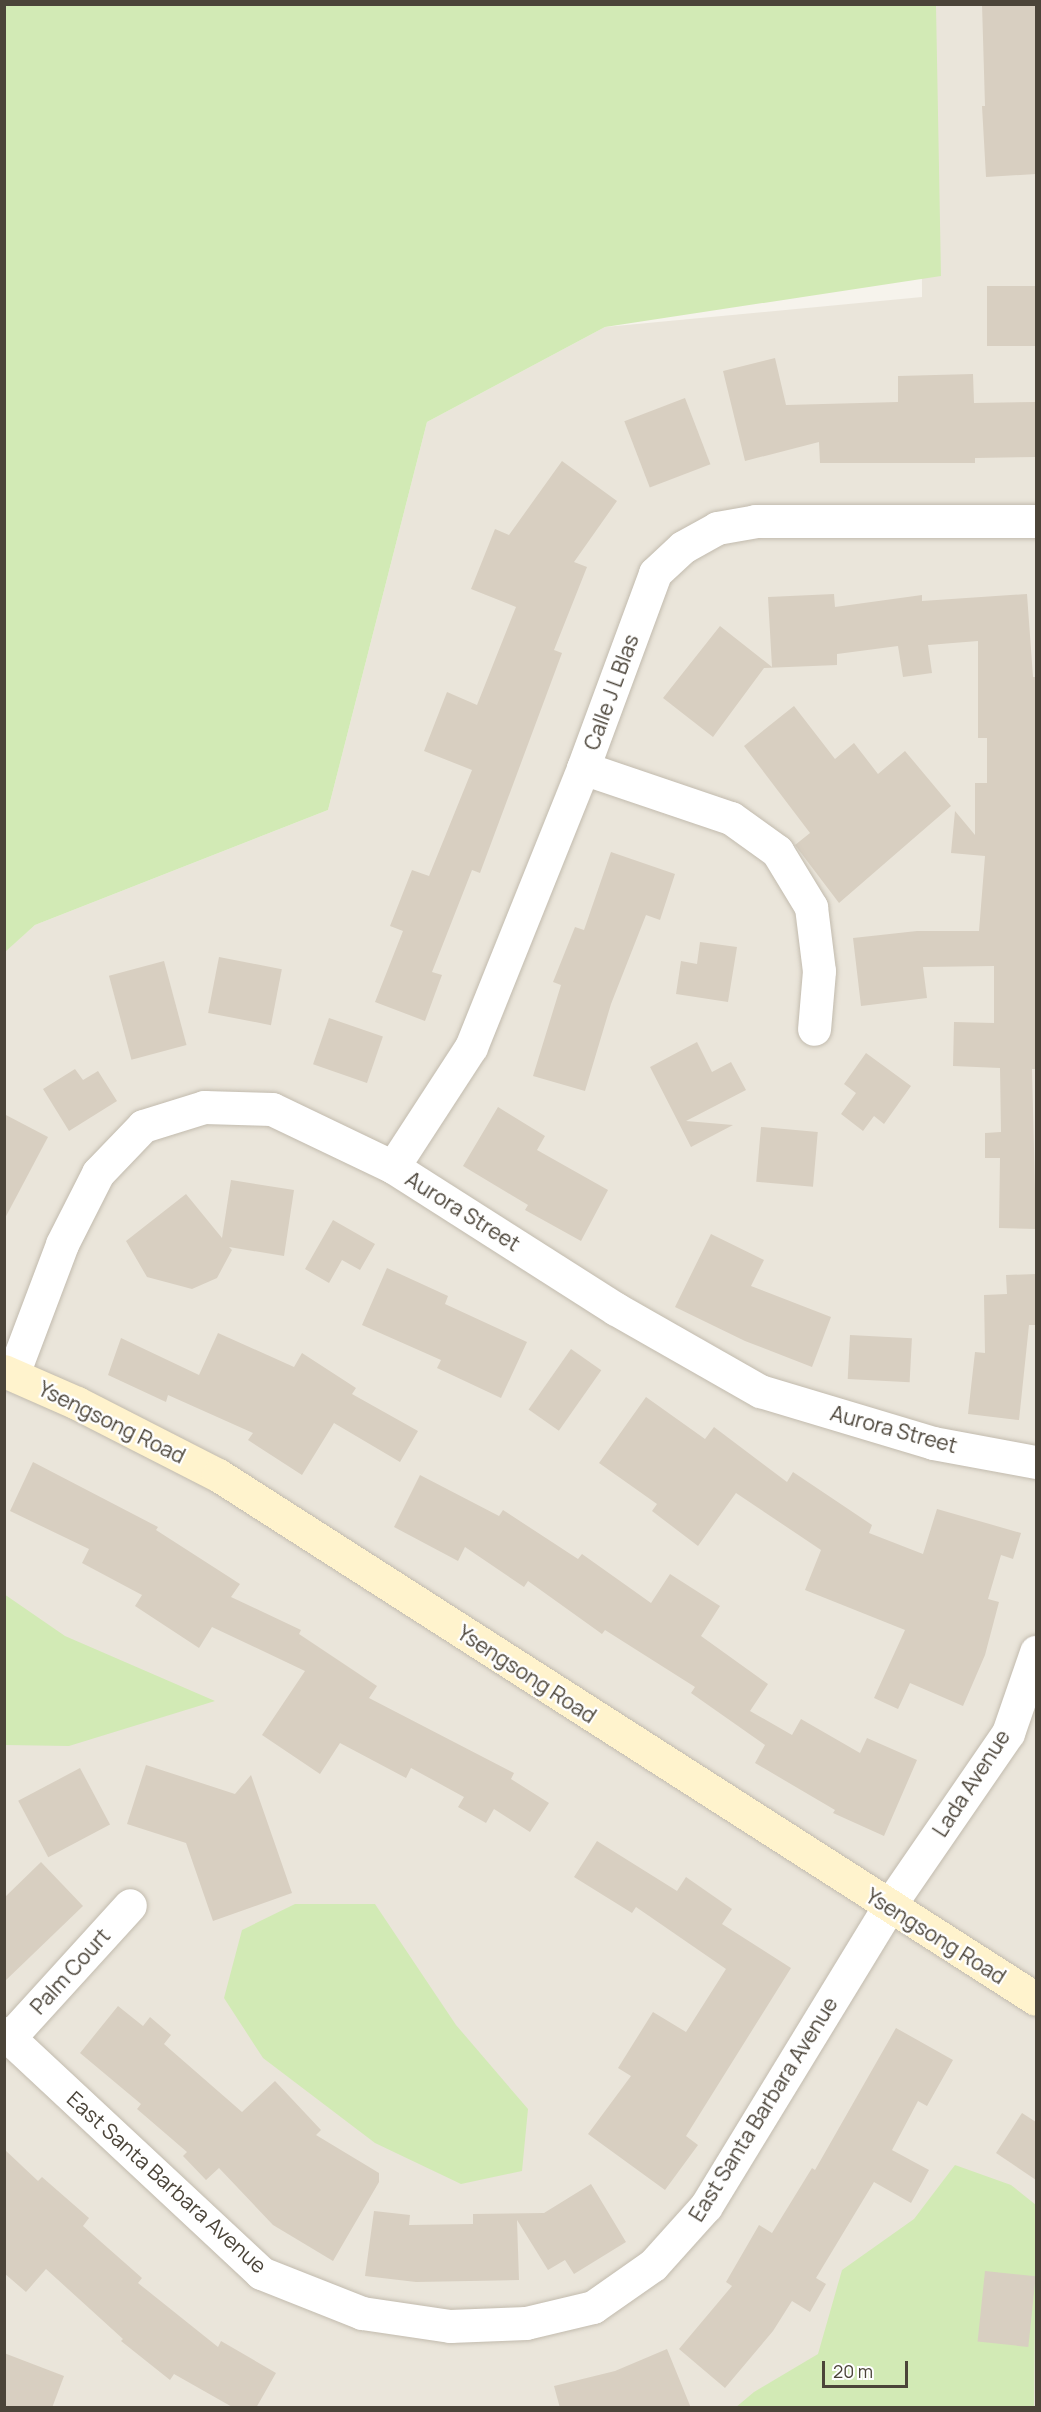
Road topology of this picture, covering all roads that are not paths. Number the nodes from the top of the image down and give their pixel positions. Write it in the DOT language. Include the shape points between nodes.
graph roads {
  1 [pos="1036,521"];
  2 [pos="583,768"];
  3 [pos="814,1029"];
  4 [pos="393,1167"];
  5 [pos="9,1373"];
  6 [pos="1036,1462"];
  7 [pos="1036,1652"];
  8 [pos="130,1905"];
  9 [pos="890,1906"];
  10 [pos="1036,1999"];
  11 [pos="7,2035"];
  1 -- 2 [label="street, Calle J L Blas" via="755,521 717,528 683,547 655,573"];
  2 -- 3 [label="street" via="731,818 777,851 811,907 819,971"];
  2 -- 4 [label="street, Calle J L Blas" via="471,1047"];
  4 -- 5 [label="street, Aurora Street" via="272,1109 204,1107 143,1126 98,1173 62,1244"];
  4 -- 6 [label="street, Aurora Street" via="616,1309 760,1391 933,1443"];
  5 -- 9 [label="main road, Ysengsong Road" via="218,1475"];
  7 -- 9 [label="street, Lada Avenue" via="1008,1732"];
  8 -- 11 [label="street, Palm Court"];
  9 -- 10 [label="main road, Ysengsong Road"];
  9 -- 11 [label="street, East Santa Barbara Avenue" via="706,2206 654,2265 593,2307 526,2323 450,2326 362,2313 261,2273"];
}
